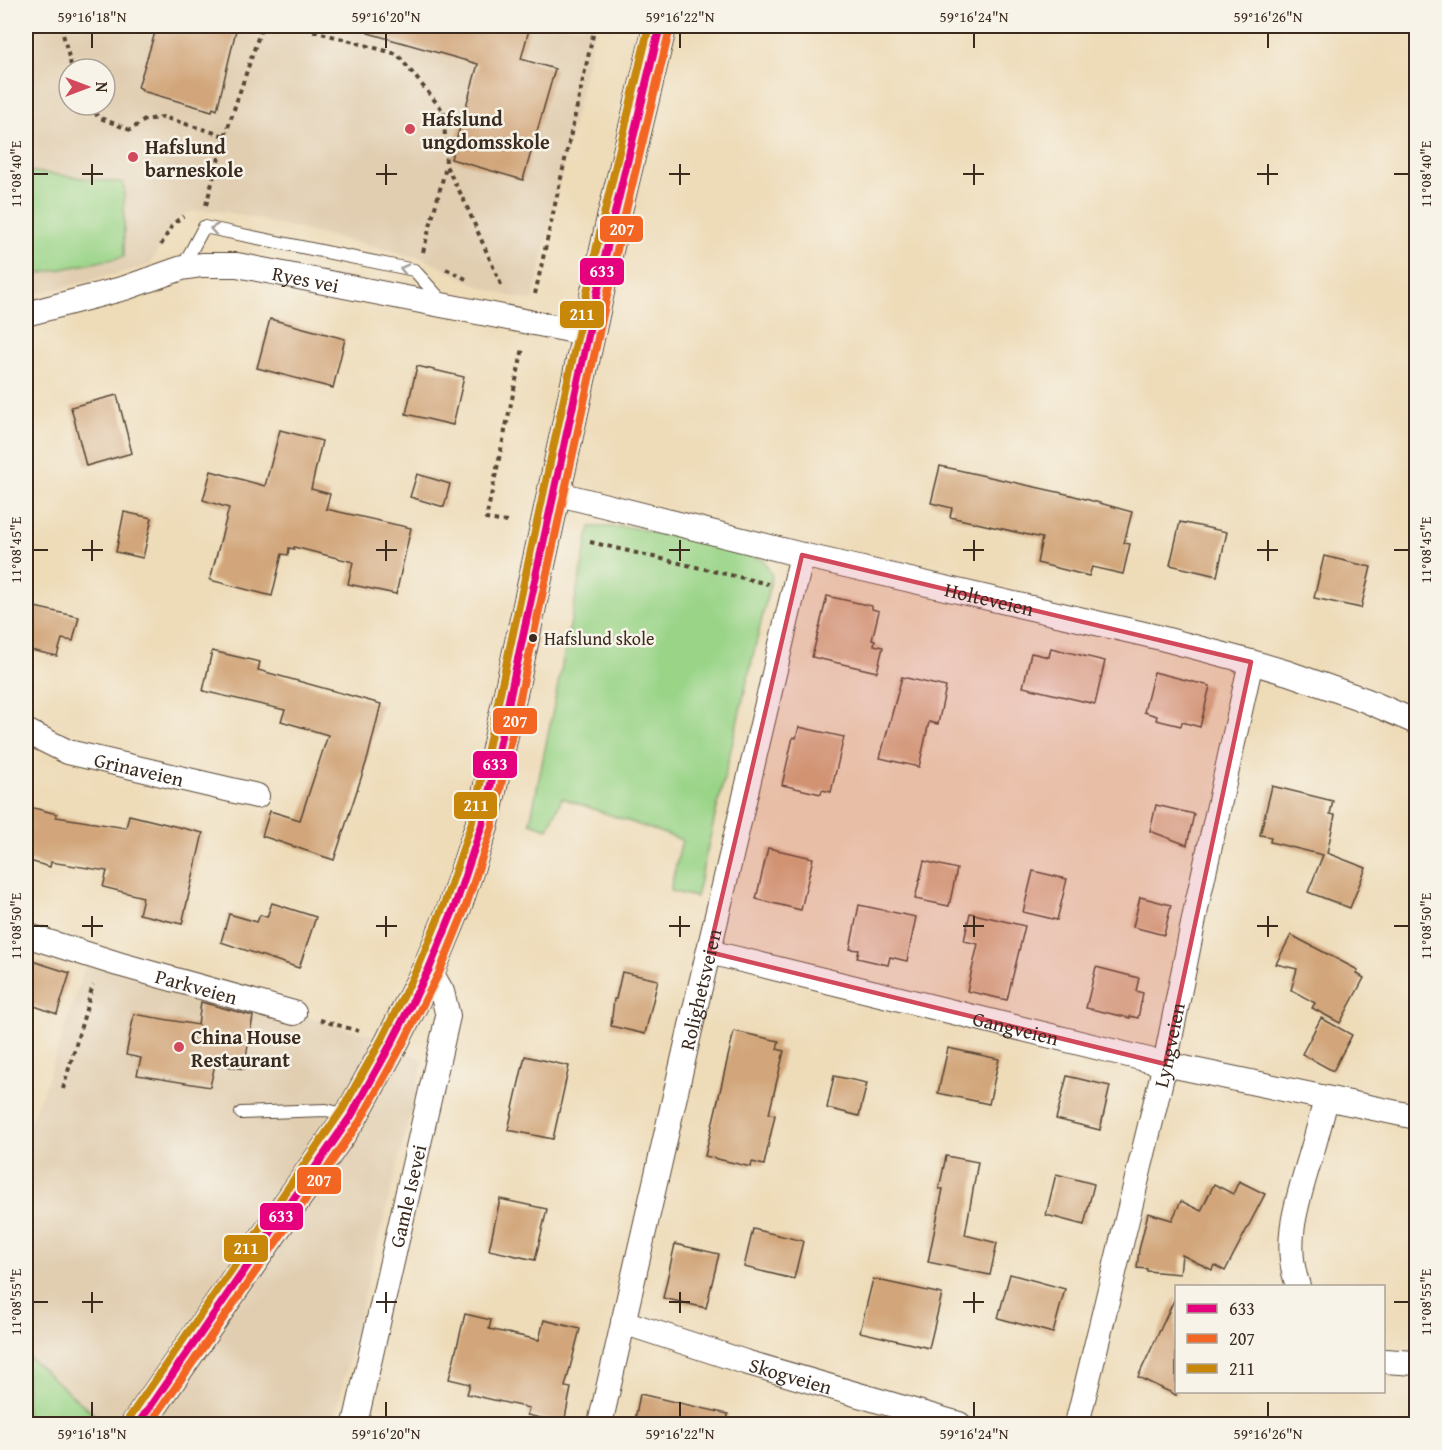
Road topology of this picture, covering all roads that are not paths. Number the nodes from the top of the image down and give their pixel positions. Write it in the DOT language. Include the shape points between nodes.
graph roads {
  1 [pos="660,26"];
  2 [pos="182,268"];
  3 [pos="447,307"];
  4 [pos="26,314"];
  5 [pos="590,334"];
  6 [pos="555,493"];
  7 [pos="802,555"];
  8 [pos="1251,662"];
  9 [pos="1416,722"];
  10 [pos="26,731"];
  11 [pos="257,796"];
  12 [pos="26,935"];
  13 [pos="709,952"];
  14 [pos="429,969"];
  15 [pos="294,1013"];
  16 [pos="1165,1064"];
  17 [pos="1326,1099"];
  18 [pos="241,1113"];
  19 [pos="351,1116"];
  20 [pos="1416,1117"];
  21 [pos="1298,1285"];
  22 [pos="623,1322"];
  23 [pos="1385,1361"];
  24 [pos="1416,1363"];
  25 [pos="138,1425"];
  26 [pos="355,1425"];
  27 [pos="600,1425"];
  28 [pos="959,1425"];
  29 [pos="1077,1425"];
  1 -- 5 [label="highway"];
  2 -- 3 [label="street, Ryes vei" via="218,264 257,267"];
  3 -- 2 [label="lane, one-way" via="414,270 204,227"];
  2 -- 4 [label="street, Ryes vei" via="125,288"];
  3 -- 5 [label="street, Ryes vei"];
  5 -- 6 [label="highway"];
  6 -- 7 [label="street, Holteveien"];
  6 -- 14 [label="highway" via="482,825"];
  7 -- 8 [label="street, Holteveien"];
  7 -- 13 [label="street, Rolighetsveien"];
  8 -- 9 [label="street, Holteveien" via="1365,700"];
  8 -- 16 [label="street, Lyngveien"];
  10 -- 11 [label="street, Grinaveien" via="68,752"];
  12 -- 15 [label="street, Parkveien"];
  13 -- 16 [label="street, Gangveien"];
  13 -- 22 [label="street, Rolighetsveien"];
  14 -- 19 [label="highway"];
  14 -- 26 [label="street, Gamle Isevei" via="442,992 448,1017"];
  16 -- 17 [label="street, Gangveien"];
  16 -- 29 [label="street, Lyngveien"];
  17 -- 20 [label="street, Gangveien"];
  17 -- 21 [label="street" via="1291,1233"];
  18 -- 19 [label="lane" via="326,1110"];
  19 -- 25 [label="highway"];
  22 -- 27 [label="street, Rolighetsveien"];
  22 -- 28 [label="street, Skogveien"];
  23 -- 24 [label="street"];
}
